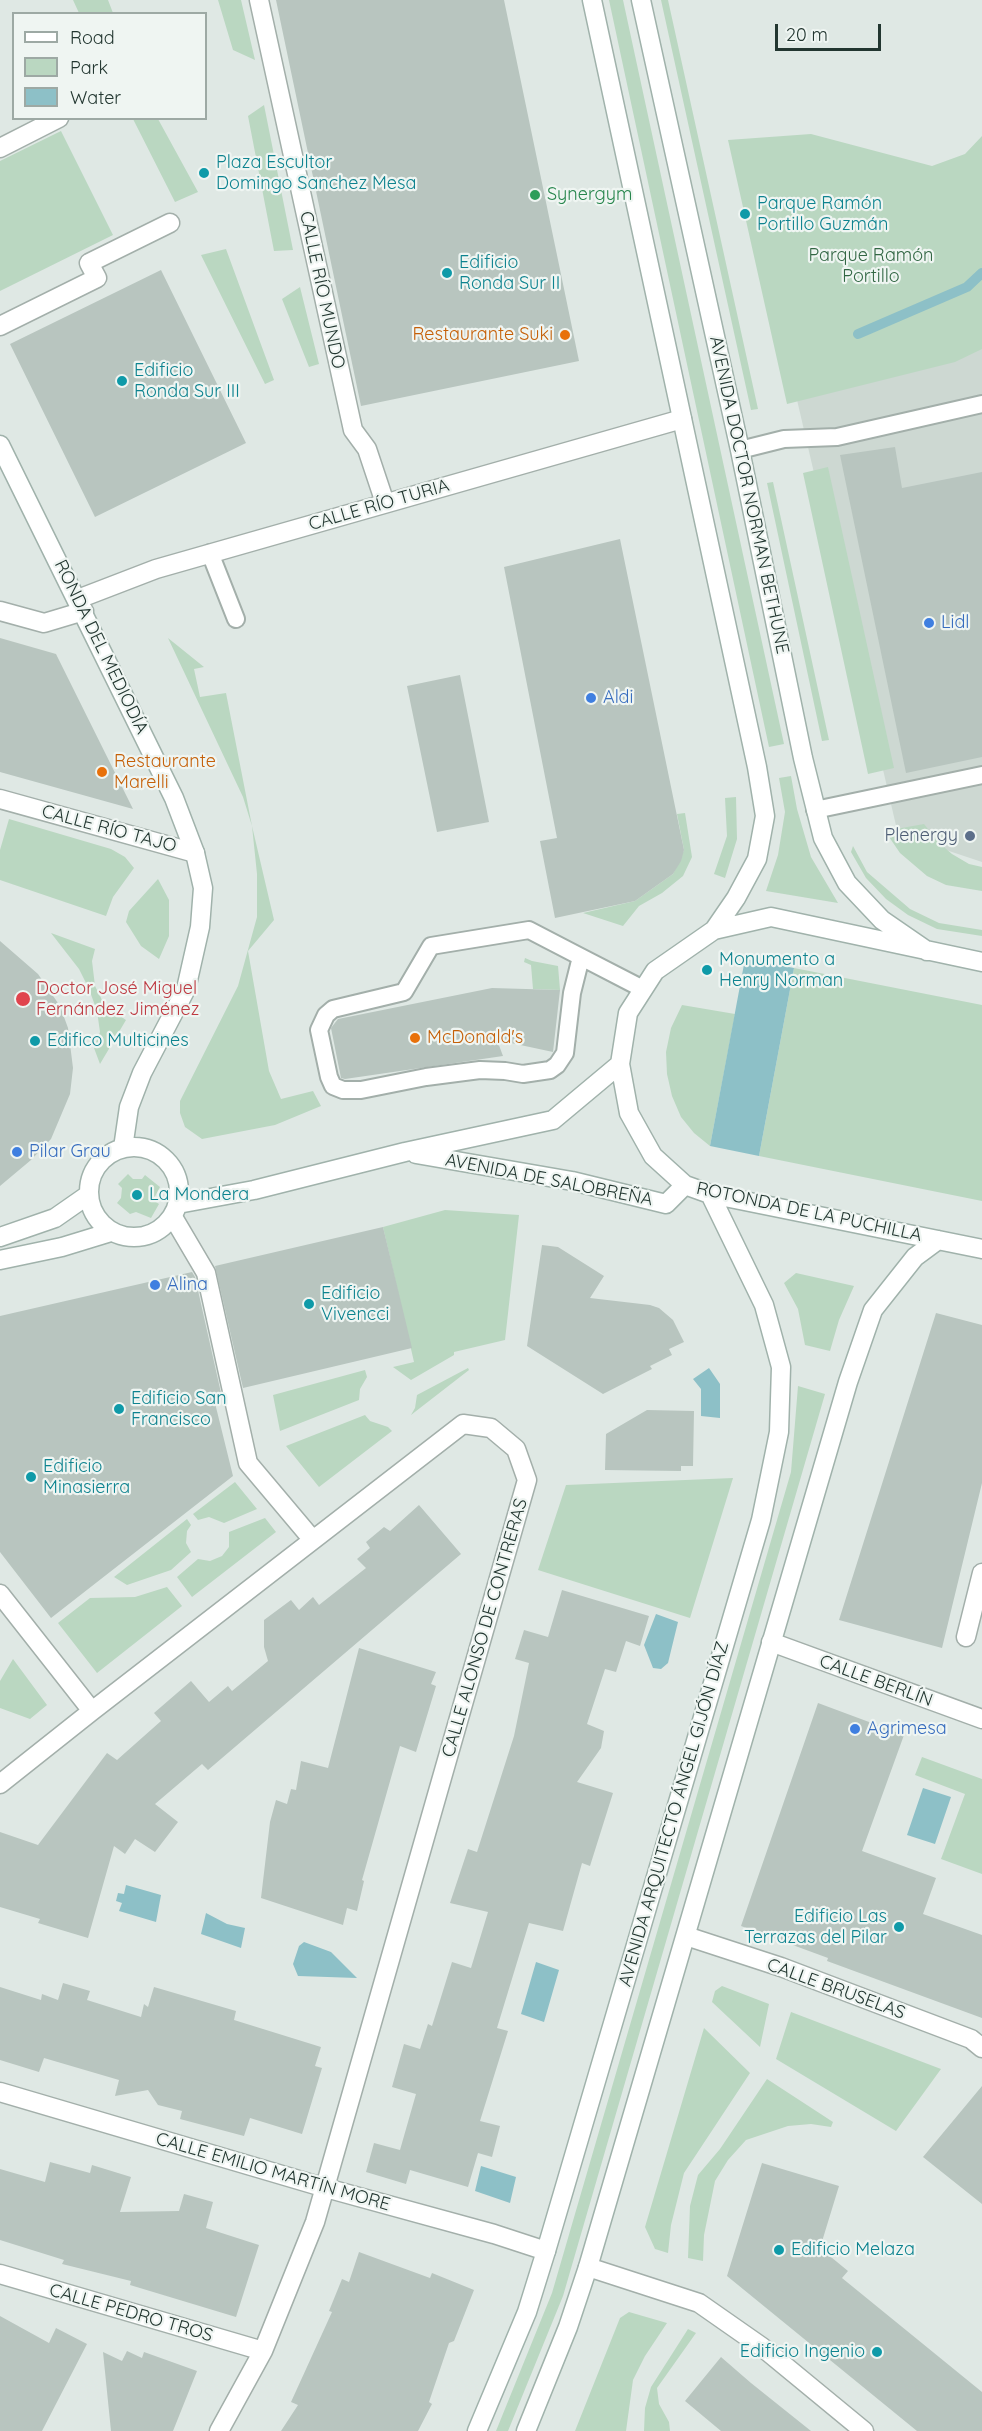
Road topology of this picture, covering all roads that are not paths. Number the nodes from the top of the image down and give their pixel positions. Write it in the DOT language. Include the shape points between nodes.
graph roads {
  1 [pos="259,0"];
  2 [pos="592,0"];
  3 [pos="641,0"];
  4 [pos="55,120"];
  5 [pos="0,148"];
  6 [pos="170,223"];
  7 [pos="0,326"];
  8 [pos="982,404"];
  9 [pos="682,419"];
  10 [pos="0,445"];
  11 [pos="740,450"];
  12 [pos="385,503"];
  13 [pos="210,554"];
  14 [pos="81,605"];
  15 [pos="0,611"];
  16 [pos="236,619"];
  17 [pos="981,778"];
  18 [pos="0,799"];
  19 [pos="815,810"];
  20 [pos="195,853"];
  21 [pos="714,930"];
  22 [pos="927,951"];
  23 [pos="581,957"];
  24 [pos="982,962"];
  25 [pos="643,989"];
  26 [pos="620,1064"];
  27 [pos="123,1148"];
  28 [pos="405,1152"];
  29 [pos="685,1185"];
  30 [pos="710,1194"];
  31 [pos="88,1195"];
  32 [pos="176,1211"];
  33 [pos="111,1232"];
  34 [pos="0,1237"];
  35 [pos="938,1240"];
  36 [pos="982,1249"];
  37 [pos="0,1260"];
  38 [pos="312,1539"];
  39 [pos="982,1573"];
  40 [pos="0,1594"];
  41 [pos="966,1637"];
  42 [pos="771,1642"];
  43 [pos="92,1711"];
  44 [pos="982,1719"];
  45 [pos="0,1784"];
  46 [pos="686,1936"];
  47 [pos="982,2048"];
  48 [pos="0,2092"];
  49 [pos="326,2188"];
  50 [pos="546,2250"];
  51 [pos="588,2268"];
  52 [pos="0,2274"];
  53 [pos="263,2351"];
  54 [pos="219,2431"];
  55 [pos="477,2431"];
  56 [pos="526,2431"];
  57 [pos="864,2431"];
  1 -- 12 [label="main road, CALLE RÍO MUNDO" via="352,430 367,449"];
  2 -- 9 [label="main road"];
  3 -- 11 [label="main road, AVENIDA DOCTOR NORMAN BETHUNE"];
  4 -- 5 [label="main road"];
  6 -- 7 [label="main road" via="89,263 97,278"];
  8 -- 11 [label="lane" via="837,437 784,439"];
  9 -- 12 [label="main road, CALLE RÍO TURIA"];
  9 -- 21 [label="main road" via="765,816 757,859"];
  10 -- 14 [label="main road, RONDA DEL MEDIODÍA"];
  11 -- 19 [label="main road, AVENIDA DOCTOR NORMAN BETHUNE"];
  12 -- 13 [label="main road, CALLE RÍO TURIA"];
  13 -- 14 [label="main road, CALLE RÍO TURIA" via="156,569"];
  13 -- 16 [label="lane"];
  14 -- 15 [label="main road, CALLE RÍO TURIA" via="44,623"];
  14 -- 20 [label="main road, RONDA DEL MEDIODÍA" via="174,798"];
  17 -- 19 [label="lane"];
  18 -- 20 [label="main road, CALLE RÍO TAJO"];
  19 -- 22 [label="main road, AVENIDA DOCTOR NORMAN BETHUNE" via="823,838 847,883 882,920"];
  20 -- 27 [label="main road, CALLE RÍO TAJO" via="203,888 201,927 186,989 142,1073 129,1107"];
  21 -- 22 [label="main road, ROTONDA DE LA PUCHILLA" via="771,917"];
  21 -- 25 [label="main road, ROTONDA DE LA PUCHILLA" via="655,971"];
  22 -- 24 [label="main road, ROTONDA DE LA PUCHILLA"];
  23 -- 23 [label="lane" via="529,930 431,946 404,992 333,1009 326,1015 319,1030 333,1086 361,1090 480,1070 523,1074 550,1070 565,1053"];
  23 -- 25 [label="lane"];
  25 -- 26 [label="main road, ROTONDA DE LA PUCHILLA" via="628,1013"];
  26 -- 28 [label="main road, AVENIDA DE SALOBREÑA" via="553,1120"];
  26 -- 29 [label="main road, ROTONDA DE LA PUCHILLA" via="629,1113 653,1156"];
  27 -- 31 [label="main road" via="108,1154 97,1165"];
  27 -- 32 [label="main road" via="154,1151 166,1160 176,1173 179,1188"];
  28 -- 29 [label="main road, AVENIDA DE SALOBREÑA" via="572,1181 666,1204"];
  28 -- 32 [label="main road, AVENIDA DE SALOBREÑA"];
  29 -- 30 [label="main road, ROTONDA DE LA PUCHILLA"];
  30 -- 35 [label="main road, ROTONDA DE LA PUCHILLA"];
  30 -- 50 [label="main road, AVENIDA ARQUITECTO ÁNGEL GIJÓN DÍAZ" via="764,1305 781,1366 779,1432 760,1520"];
  31 -- 33 [label="main road" via="100,1223"];
  31 -- 34 [label="main road" via="55,1218"];
  32 -- 33 [label="main road" via="152,1235 124,1237"];
  32 -- 38 [label="main road" via="206,1274 248,1463"];
  33 -- 37 [label="main road"];
  35 -- 36 [label="main road, ROTONDA DE LA PUCHILLA"];
  35 -- 42 [label="main road" via="915,1257 873,1310"];
  38 -- 43 [label="main road, CALLE ALONSO DE CONTRERAS"];
  38 -- 49 [label="main road, CALLE ALONSO DE CONTRERAS" via="463,1424 491,1428 516,1449 527,1480"];
  39 -- 41 [label="main road"];
  40 -- 43 [label="main road"];
  42 -- 44 [label="main road, CALLE BERLÍN"];
  42 -- 46 [label="main road"];
  43 -- 45 [label="main road, CALLE ALONSO DE CONTRERAS"];
  46 -- 47 [label="main road, CALLE BRUSELAS" via="782,1967 971,2040"];
  46 -- 51 [label="main road"];
  48 -- 49 [label="main road, CALLE EMILIO MARTÍN MORE"];
  49 -- 50 [label="main road, CALLE EMILIO MARTÍN MORE"];
  49 -- 53 [label="main road, CALLE ALONSO DE CONTRERAS"];
  50 -- 55 [label="main road, AVENIDA ARQUITECTO ÁNGEL GIJÓN DÍAZ" via="526,2312"];
  51 -- 56 [label="main road"];
  51 -- 57 [label="main road" via="699,2303 762,2347"];
  52 -- 53 [label="main road, CALLE PEDRO TROS"];
  53 -- 54 [label="main road, CALLE ALONSO DE CONTRERAS"];
}
